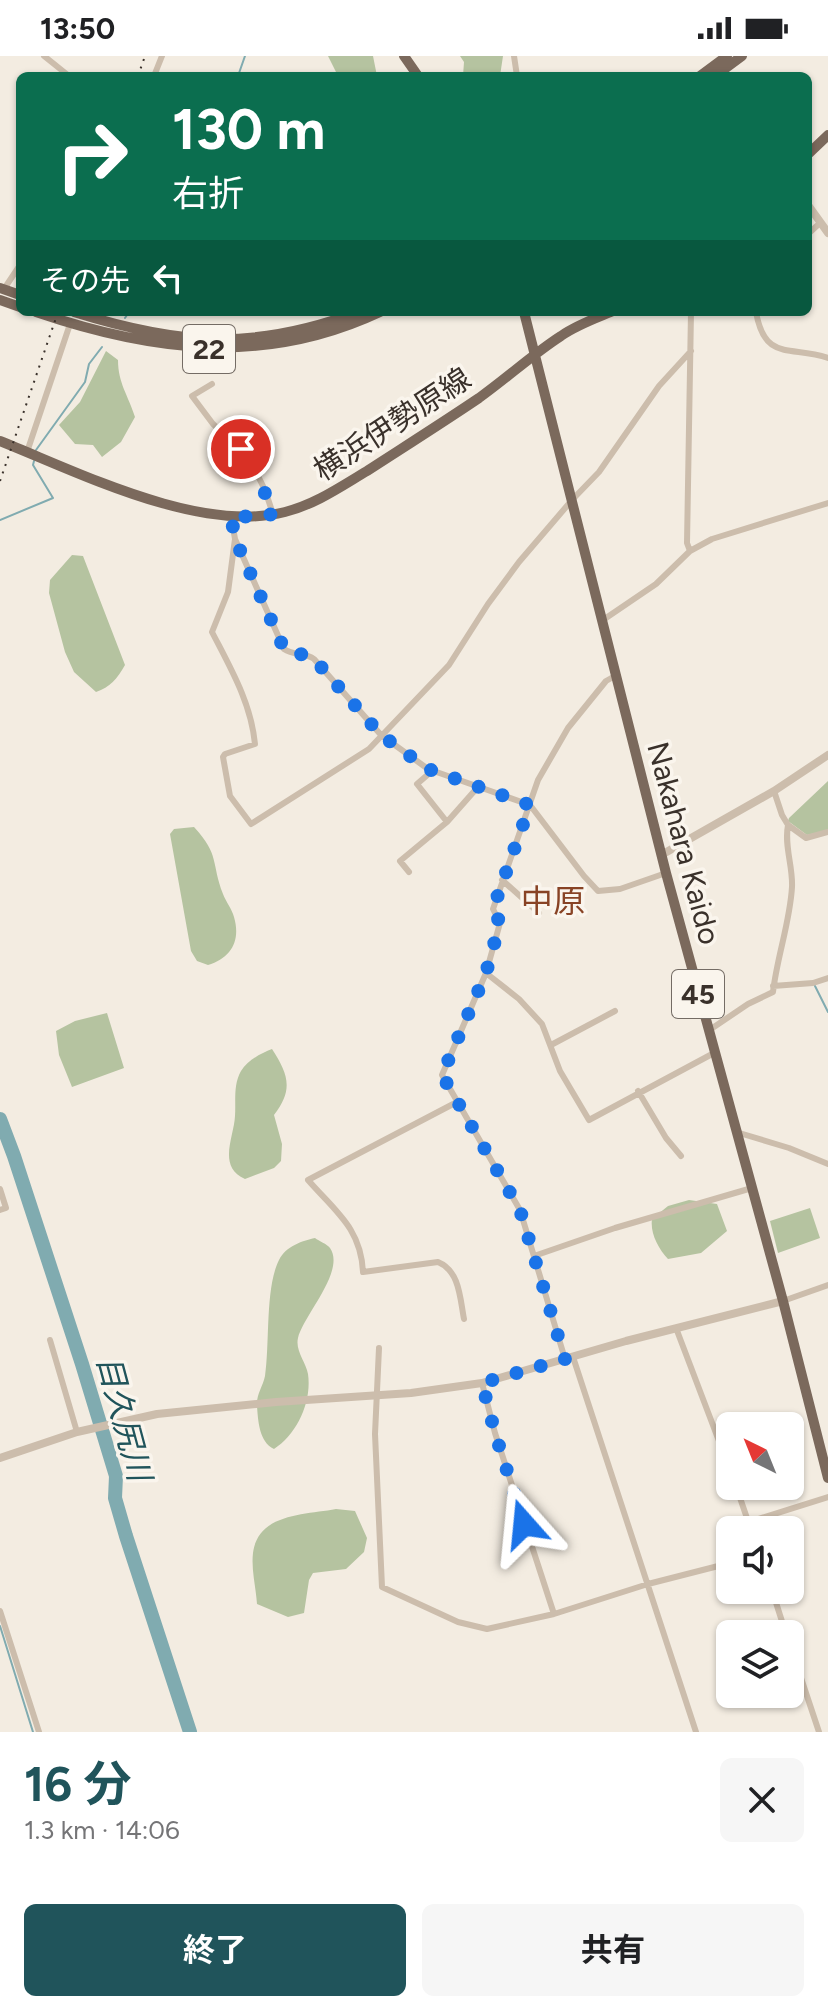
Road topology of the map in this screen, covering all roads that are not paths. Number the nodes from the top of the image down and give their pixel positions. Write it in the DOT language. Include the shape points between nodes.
graph roads {
  1 [pos="44,56"];
  2 [pos="727,56"];
  3 [pos="742,56"];
  4 [pos="64,72"];
  5 [pos="705,72"];
  6 [pos="720,72"];
  7 [pos="828,135"];
  8 [pos="812,150"];
  9 [pos="812,211"];
  10 [pos="820,223"];
  11 [pos="812,230"];
  12 [pos="828,233"];
  13 [pos="16,271"];
  14 [pos="1,293"];
  15 [pos="47,316"];
  16 [pos="87,316"];
  17 [pos="348,316"];
  18 [pos="370,316"];
  19 [pos="525,316"];
  20 [pos="603,316"];
  21 [pos="691,316"];
  22 [pos="757,316"];
  23 [pos="70,324"];
  24 [pos="691,351"];
  25 [pos="536,355"];
  26 [pos="828,358"];
  27 [pos="212,384"];
  28 [pos="0,441"];
  29 [pos="32,454"];
  30 [pos="572,500"];
  31 [pos="828,503"];
  32 [pos="273,514"];
  33 [pos="231,516"];
  34 [pos="235,539"];
  35 [pos="690,551"];
  36 [pos="603,620"];
  37 [pos="615,676"];
  38 [pos="381,735"];
  39 [pos="828,755"];
  40 [pos="432,771"];
  41 [pos="477,788"];
  42 [pos="774,791"];
  43 [pos="530,805"];
  44 [pos="447,822"];
  45 [pos="788,825"];
  46 [pos="828,832"];
  47 [pos="663,854"];
  48 [pos="409,872"];
  49 [pos="666,873"];
  50 [pos="502,880"];
  51 [pos="539,913"];
  52 [pos="486,973"];
  53 [pos="828,978"];
  54 [pos="773,986"];
  55 [pos="615,1011"];
  56 [pos="708,1031"];
  57 [pos="551,1045"];
  58 [pos="714,1053"];
  59 [pos="638,1091"];
  60 [pos="457,1102"];
  61 [pos="736,1132"];
  62 [pos="681,1156"];
  63 [pos="828,1164"];
  64 [pos="752,1188"];
  65 [pos="0,1189"];
  66 [pos="0,1210"];
  67 [pos="534,1256"];
  68 [pos="828,1285"];
  69 [pos="783,1301"];
  70 [pos="464,1319"];
  71 [pos="676,1328"];
  72 [pos="50,1340"];
  73 [pos="379,1348"];
  74 [pos="569,1358"];
  75 [pos="482,1383"];
  76 [pos="378,1395"];
  77 [pos="78,1432"];
  78 [pos="716,1433"];
  79 [pos="0,1458"];
  80 [pos="828,1478"];
  81 [pos="828,1497"];
  82 [pos="777,1516"];
  83 [pos="716,1567"];
  84 [pos="648,1584"];
  85 [pos="0,1611"];
  86 [pos="554,1614"];
  87 [pos="804,1687"];
  88 [pos="39,1732"];
  89 [pos="696,1732"];
  90 [pos="819,1732"];
  1 -- 4 [label="street"];
  2 -- 5 [label="main road"];
  3 -- 6 [label="main road"];
  7 -- 8 [label="main road"];
  9 -- 10 [label="street"];
  10 -- 11 [label="street"];
  10 -- 12 [label="street"];
  13 -- 14 [label="street"];
  15 -- 23 [label="main road, 22"];
  16 -- 17 [label="main road, 22" via="129,329 209,340 279,335"];
  18 -- 23 [label="main road, 22" via="285,343 206,349"];
  19 -- 25 [label="main road, Nakahara Kaido / 45"];
  20 -- 25 [label="main road, 横浜伊勢原線"];
  21 -- 24 [label="street"];
  22 -- 26 [label="street" via="772,347"];
  23 -- 29 [label="street"];
  24 -- 30 [label="street"];
  24 -- 35 [label="street"];
  25 -- 30 [label="main road, Nakahara Kaido / 45"];
  25 -- 32 [label="main road, 横浜伊勢原線" via="340,489"];
  27 -- 32 [label="street" via="192,396 249,458"];
  28 -- 29 [label="main road, 横浜伊勢原線"];
  29 -- 33 [label="main road, 横浜伊勢原線" via="132,494"];
  30 -- 36 [label="main road, Nakahara Kaido / 45"];
  30 -- 38 [label="street" via="488,604 449,665"];
  31 -- 35 [label="street" via="735,530"];
  32 -- 33 [label="main road, 横浜伊勢原線"];
  33 -- 34 [label="street"];
  34 -- 38 [label="street" via="284,649 314,659"];
  34 -- 38 [label="street" via="228,592 212,632 253,724 255,744 223,757 237,807 251,824 356,760"];
  35 -- 36 [label="street" via="656,584"];
  36 -- 37 [label="main road, Nakahara Kaido / 45"];
  37 -- 43 [label="street" via="568,728"];
  37 -- 47 [label="main road, Nakahara Kaido / 45"];
  38 -- 40 [label="street"];
  39 -- 42 [label="street"];
  40 -- 41 [label="street"];
  40 -- 44 [label="street" via="417,784"];
  41 -- 43 [label="street"];
  41 -- 44 [label="street"];
  42 -- 45 [label="street"];
  42 -- 47 [label="street"];
  43 -- 49 [label="street" via="598,891"];
  43 -- 50 [label="street"];
  44 -- 48 [label="street" via="400,861"];
  45 -- 46 [label="street" via="806,838"];
  45 -- 54 [label="street" via="792,892"];
  47 -- 49 [label="main road, Nakahara Kaido / 45"];
  49 -- 56 [label="main road, Nakahara Kaido / 45"];
  50 -- 51 [label="street"];
  50 -- 52 [label="street" via="493,909 500,923"];
  52 -- 57 [label="street" via="534,1015"];
  52 -- 60 [label="street" via="442,1075"];
  53 -- 54 [label="street"];
  54 -- 56 [label="street" via="768,997"];
  55 -- 57 [label="street"];
  56 -- 58 [label="main road, Nakahara Kaido / 45"];
  57 -- 59 [label="street" via="589,1120"];
  58 -- 59 [label="street"];
  58 -- 61 [label="main road, Nakahara Kaido / 45"];
  59 -- 62 [label="street"];
  60 -- 67 [label="street" via="520,1210"];
  60 -- 70 [label="street" via="308,1180 356,1235 363,1272 438,1262 447,1266"];
  61 -- 63 [label="street"];
  61 -- 64 [label="main road, Nakahara Kaido / 45"];
  64 -- 67 [label="street"];
  64 -- 69 [label="main road, Nakahara Kaido / 45"];
  65 -- 66 [label="street" via="6,1208"];
  67 -- 74 [label="street"];
  68 -- 69 [label="street"];
  69 -- 71 [label="street"];
  69 -- 80 [label="main road, Nakahara Kaido / 45"];
  71 -- 74 [label="street"];
  71 -- 78 [label="street"];
  72 -- 77 [label="street"];
  73 -- 76 [label="street"];
  74 -- 75 [label="street"];
  74 -- 84 [label="street"];
  75 -- 76 [label="street"];
  75 -- 86 [label="street"];
  76 -- 77 [label="street" via="192,1409"];
  76 -- 86 [label="street" via="382,1587 458,1622 487,1629"];
  77 -- 79 [label="street"];
  81 -- 82 [label="street"];
  83 -- 84 [label="street"];
  84 -- 86 [label="street"];
  84 -- 89 [label="street"];
  85 -- 88 [label="street"];
  87 -- 90 [label="street"];
}
